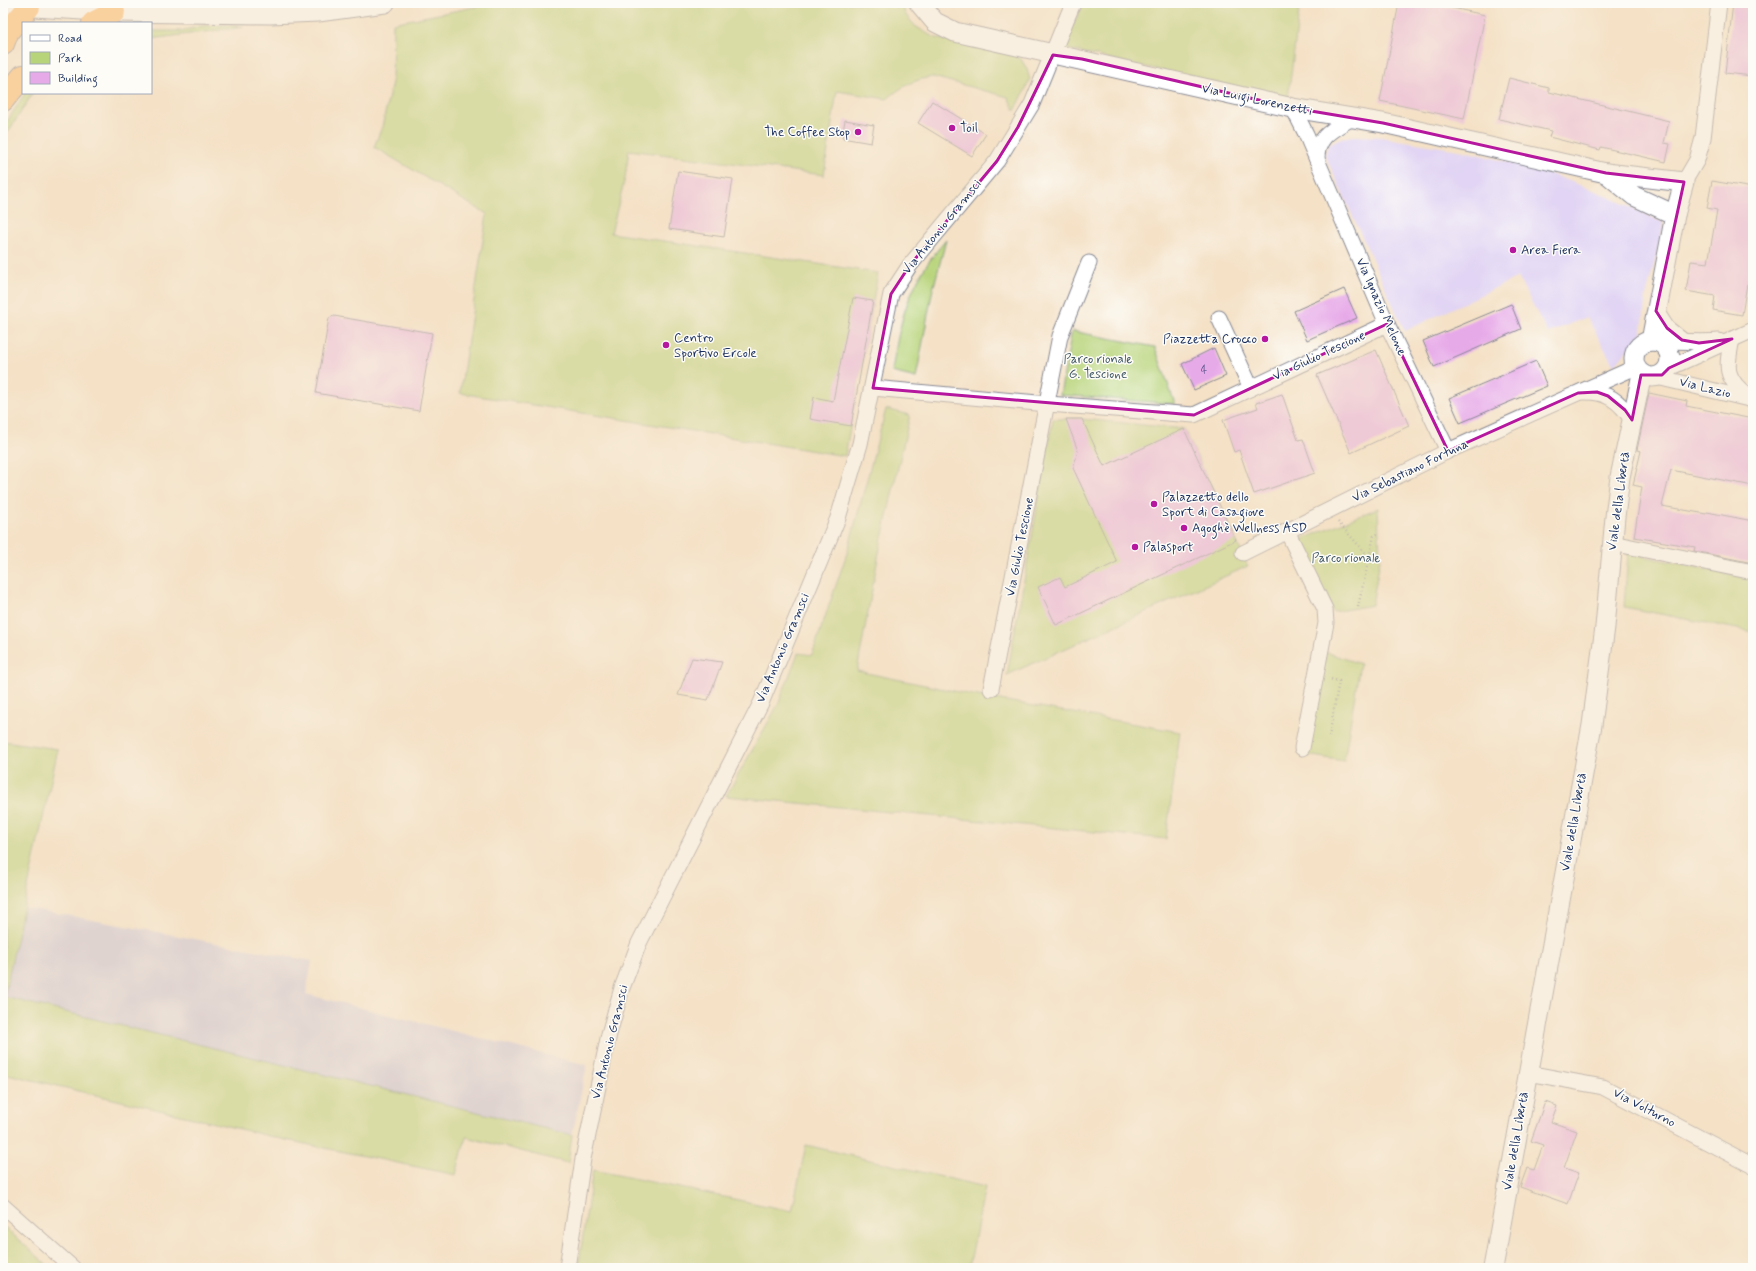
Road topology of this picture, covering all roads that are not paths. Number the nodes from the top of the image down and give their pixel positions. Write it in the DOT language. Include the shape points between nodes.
graph roads {
  1 [pos="385,3"];
  2 [pos="919,3"];
  3 [pos="1073,3"];
  4 [pos="1719,3"];
  5 [pos="3,5"];
  6 [pos="114,12"];
  7 [pos="30,15"];
  8 [pos="95,22"];
  9 [pos="3,44"];
  10 [pos="1053,54"];
  11 [pos="22,77"];
  12 [pos="3,100"];
  13 [pos="1293,108"];
  14 [pos="1352,118"];
  15 [pos="1317,161"];
  16 [pos="1606,173"];
  17 [pos="1684,182"];
  18 [pos="1675,215"];
  19 [pos="1089,262"];
  20 [pos="1656,311"];
  21 [pos="1219,318"];
  22 [pos="1387,324"];
  23 [pos="1753,330"];
  24 [pos="1732,339"];
  25 [pos="1682,340"];
  26 [pos="1655,341"];
  27 [pos="1651,371"];
  28 [pos="873,388"];
  29 [pos="1251,388"];
  30 [pos="1578,393"];
  31 [pos="1753,400"];
  32 [pos="1048,404"];
  33 [pos="1632,420"];
  34 [pos="1448,451"];
  35 [pos="1287,531"];
  36 [pos="1612,543"];
  37 [pos="1243,553"];
  38 [pos="1753,572"];
  39 [pos="991,689"];
  40 [pos="1302,748"];
  41 [pos="1528,1073"];
  42 [pos="1753,1166"];
  43 [pos="3,1206"];
  44 [pos="73,1268"];
  45 [pos="567,1268"];
  46 [pos="1493,1268"];
  1 -- 6 [label="street" via="318,12"];
  2 -- 10 [label="street, Via Luigi Lorenzetti" via="936,22 955,32"];
  3 -- 10 [label="street, Via Antonio Gramsci"];
  4 -- 17 [label="street" via="1702,138 1697,160"];
  5 -- 7 [label="street"];
  6 -- 7 [label="street"];
  6 -- 8 [label="highway"];
  7 -- 9 [label="highway" via="8,31"];
  10 -- 13 [label="street, Via Luigi Lorenzetti"];
  10 -- 28 [label="street, Via Antonio Gramsci" via="1032,104 997,161 910,265 892,294 882,333"];
  11 -- 12 [label="highway"];
  13 -- 14 [label="street, Via Luigi Lorenzetti"];
  13 -- 15 [label="street, Via Ignazio Melone"];
  14 -- 15 [label="street" via="1323,138 1317,149"];
  14 -- 16 [label="street, Via Luigi Lorenzetti" via="1537,156"];
  15 -- 22 [label="street, Via Ignazio Melone"];
  16 -- 17 [label="street, Via Luigi Lorenzetti"];
  16 -- 18 [label="street" via="1634,196"];
  17 -- 18 [label="street"];
  18 -- 20 [label="street"];
  19 -- 32 [label="street, Via Giulio Tescione" via="1060,336"];
  20 -- 25 [label="street" via="1667,328"];
  20 -- 26 [label="street"];
  21 -- 29 [label="street"];
  22 -- 29 [label="street, Via Giulio Tescione"];
  22 -- 34 [label="street, Via Ignazio Melone"];
  23 -- 24 [label="street"];
  24 -- 25 [label="street" via="1699,343"];
  24 -- 27 [label="street, Via Sebastiano Fortuna"];
  24 -- 31 [label="street, Via Lazio" via="1728,373 1735,387"];
  25 -- 26 [label="street"];
  26 -- 27 [label="street, Viale della Libertà" via="1668,350 1670,356"];
  26 -- 27 [label="street, Viale della Libertà" via="1645,342 1636,350 1634,361"];
  27 -- 30 [label="street, Via Sebastiano Fortuna"];
  27 -- 31 [label="street, Via Lazio"];
  27 -- 33 [label="street, Viale della Libertà"];
  28 -- 32 [label="street, Via Giulio Tescione"];
  28 -- 45 [label="street, Via Antonio Gramsci" via="860,444 838,518 761,703 639,944 622,988 609,1034 583,1159"];
  29 -- 32 [label="street, Via Giulio Tescione" via="1194,415"];
  30 -- 33 [label="street, Via Sebastiano Fortuna" via="1597,392 1608,396 1625,410"];
  30 -- 34 [label="street, Via Sebastiano Fortuna"];
  32 -- 39 [label="street, Via Giulio Tescione"];
  33 -- 36 [label="street, Viale della Libertà" via="1620,477"];
  34 -- 35 [label="street, Via Sebastiano Fortuna"];
  35 -- 37 [label="street, Via Sebastiano Fortuna"];
  35 -- 40 [label="street" via="1324,610 1326,623"];
  36 -- 38 [label="street"];
  36 -- 41 [label="street, Viale della Libertà" via="1605,628 1592,725"];
  41 -- 42 [label="street, Via Volturno" via="1603,1087"];
  41 -- 46 [label="street, Viale della Libertà"];
  43 -- 44 [label="street"];
}
